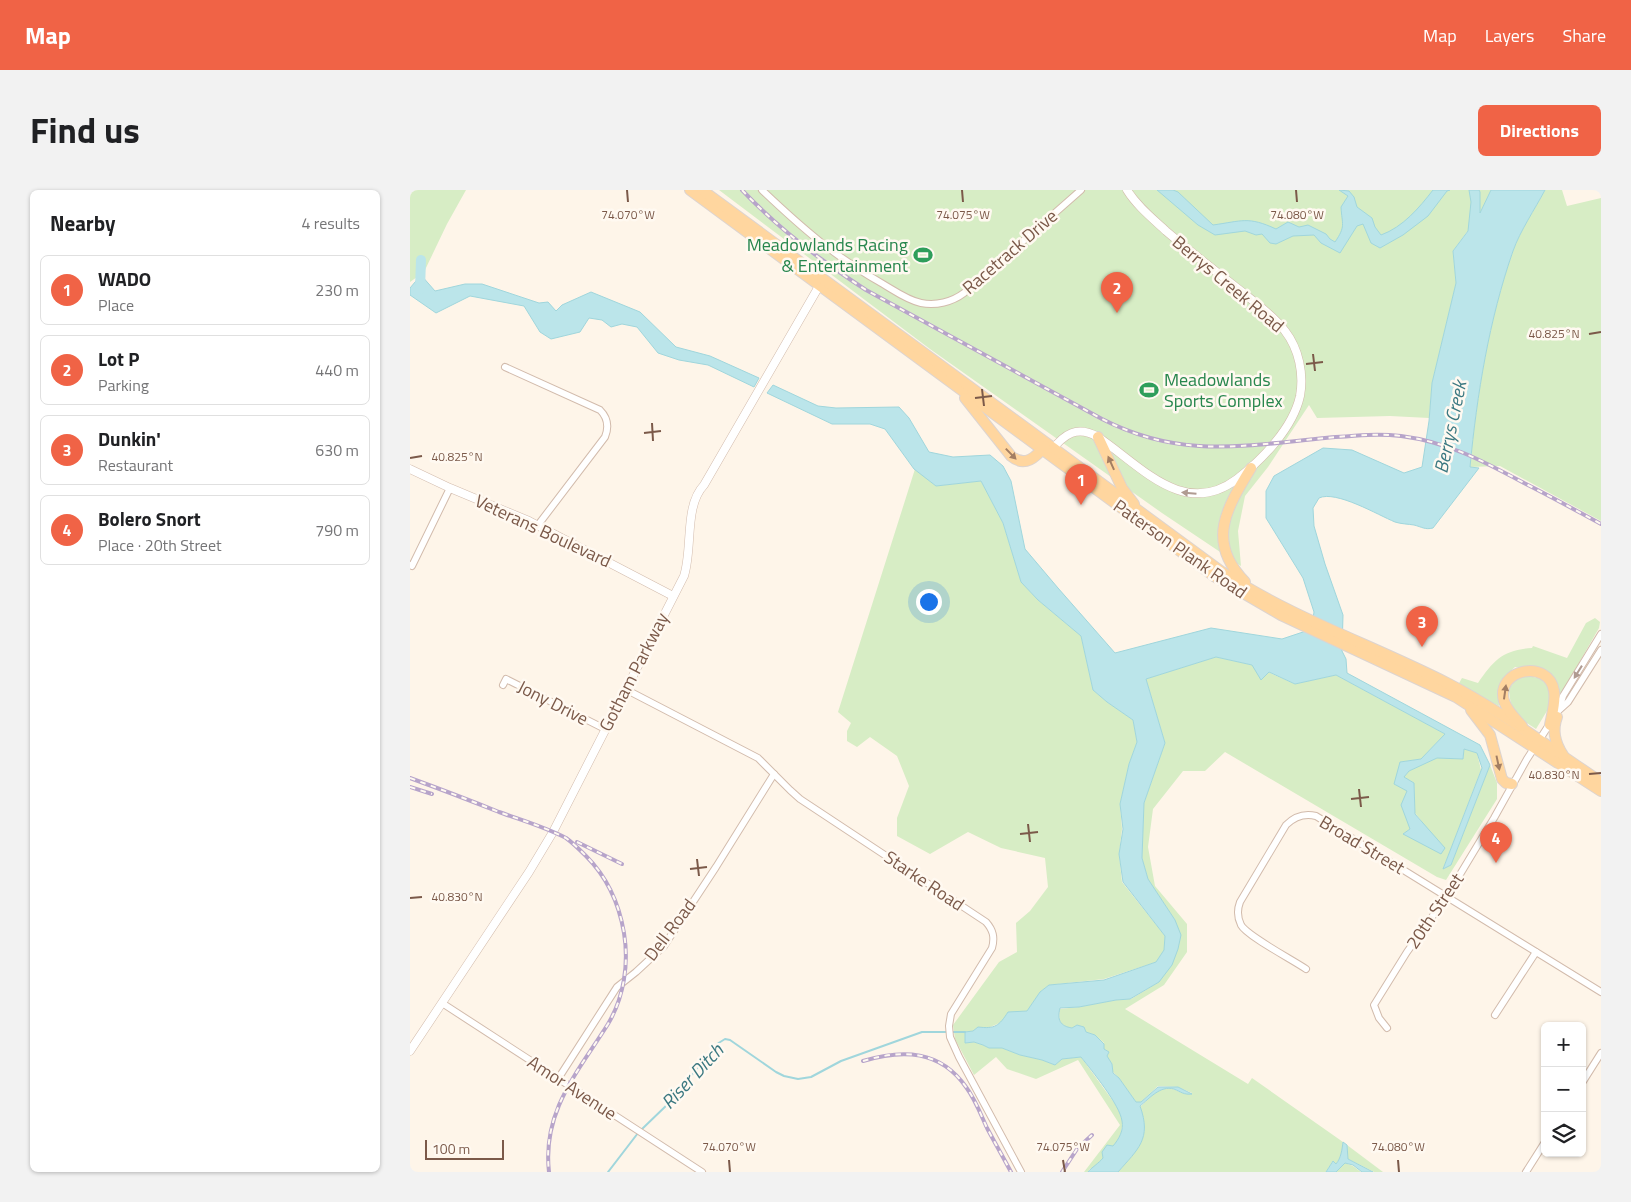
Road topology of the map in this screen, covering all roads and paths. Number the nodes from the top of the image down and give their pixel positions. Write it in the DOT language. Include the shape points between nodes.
graph roads {
  1 [pos="690,190"];
  2 [pos="702,190"];
  3 [pos="762,190"];
  4 [pos="1081,190"];
  5 [pos="1127,190"];
  6 [pos="821,283"];
  7 [pos="505,367"];
  8 [pos="955,386"];
  9 [pos="1098,437"];
  10 [pos="1047,449"];
  11 [pos="1251,468"];
  12 [pos="410,469"];
  13 [pos="450,488"];
  14 [pos="1143,516"];
  15 [pos="538,526"];
  16 [pos="410,565"];
  17 [pos="1254,592"];
  18 [pos="673,596"];
  19 [pos="1306,622"];
  20 [pos="1601,634"];
  21 [pos="1348,641"];
  22 [pos="1601,650"];
  23 [pos="503,685"];
  24 [pos="625,689"];
  25 [pos="1464,702"];
  26 [pos="1558,711"];
  27 [pos="1550,725"];
  28 [pos="605,729"];
  29 [pos="1527,733"];
  30 [pos="1537,744"];
  31 [pos="1564,758"];
  32 [pos="774,774"];
  33 [pos="1601,782"];
  34 [pos="1512,784"];
  35 [pos="1601,791"];
  36 [pos="1447,896"];
  37 [pos="1536,952"];
  38 [pos="1306,969"];
  39 [pos="1601,992"];
  40 [pos="442,1003"];
  41 [pos="1495,1015"];
  42 [pos="1387,1028"];
  43 [pos="410,1051"];
  44 [pos="1601,1053"];
  45 [pos="1586,1077"];
  46 [pos="558,1079"];
  47 [pos="1541,1148"];
  48 [pos="702,1172"];
  49 [pos="1021,1172"];
  50 [pos="1526,1172"];
  1 -- 6 [label="main road, Paterson Plank Road"];
  2 -- 6 [label="main road, Paterson Plank Road"];
  3 -- 4 [label="street, Racetrack Drive" via="838,256 908,299 932,304 950,301 964,293"];
  5 -- 11 [label="street, Berrys Creek Road" via="1142,210 1271,316 1294,346 1301,378 1297,405 1285,429"];
  6 -- 8 [label="main road, Paterson Plank Road"];
  6 -- 10 [label="main road, Paterson Plank Road"];
  6 -- 18 [label="street, Gotham Parkway" via="697,492 686,569"];
  7 -- 15 [label="street" via="600,410 607,422 605,438"];
  8 -- 10 [label="main road, Paterson Plank Road"];
  8 -- 10 [label="main road, one-way" via="1014,458 1027,461"];
  9 -- 10 [label="street, Berrys Creek Road" via="1074,432"];
  11 -- 9 [label="street, Berrys Creek Road, one-way" via="1218,490 1200,494 1181,492 1163,485"];
  14 -- 9 [label="main road, one-way" via="1122,488"];
  10 -- 14 [label="main road, Paterson Plank Road"];
  10 -- 19 [label="main road, Paterson Plank Road" via="1218,578 1257,602"];
  11 -- 17 [label="main road" via="1229,507 1223,539 1233,569"];
  12 -- 13 [label="street, Veterans Boulevard"];
  13 -- 15 [label="street, Veterans Boulevard"];
  13 -- 16 [label="street"];
  14 -- 17 [label="main road, Paterson Plank Road"];
  15 -- 18 [label="street, Veterans Boulevard"];
  17 -- 19 [label="main road, Paterson Plank Road"];
  18 -- 24 [label="street, Gotham Parkway"];
  19 -- 21 [label="main road, Paterson Plank Road"];
  20 -- 26 [label="street, one-way" via="1563,696"];
  21 -- 25 [label="main road, Paterson Plank Road"];
  21 -- 29 [label="main road, Paterson Plank Road" via="1453,686"];
  22 -- 26 [label="street" via="1568,702"];
  23 -- 28 [label="street, Jony Drive" via="506,679"];
  24 -- 28 [label="street, Gotham Parkway"];
  24 -- 32 [label="street, Starke Road" via="758,758"];
  25 -- 30 [label="main road, Paterson Plank Road"];
  25 -- 34 [label="main road, one-way" via="1489,732 1501,776 1506,783"];
  26 -- 27 [label="street, 20th Street"];
  26 -- 31 [label="main road" via="1554,736"];
  29 -- 27 [label="main road, one-way" via="1504,699 1507,682 1520,672 1538,672 1552,684 1555,696"];
  27 -- 30 [label="street, 20th Street"];
  28 -- 40 [label="street, Gotham Parkway" via="544,848"];
  29 -- 30 [label="main road, Paterson Plank Road"];
  30 -- 31 [label="main road, Paterson Plank Road"];
  30 -- 34 [label="street, 20th Street"];
  30 -- 35 [label="main road, Paterson Plank Road"];
  31 -- 33 [label="main road, Paterson Plank Road"];
  32 -- 46 [label="street, Dell Road" via="664,946 617,988"];
  32 -- 49 [label="street, Starke Road" via="800,799 991,928 992,948 950,1014 949,1029 952,1044"];
  34 -- 36 [label="street, 20th Street"];
  36 -- 37 [label="street, Broad Street"];
  36 -- 38 [label="street, Broad Street" via="1316,816 1305,814 1295,818 1286,825 1240,902 1238,913 1240,924 1248,933"];
  36 -- 42 [label="street, 20th Street" via="1374,1005"];
  37 -- 39 [label="street, Broad Street"];
  37 -- 41 [label="street"];
  40 -- 43 [label="street, Gotham Parkway"];
  40 -- 46 [label="street, Amor Avenue"];
  44 -- 45 [label="street"];
  46 -- 48 [label="street, Amor Avenue"];
  47 -- 50 [label="street"];
}
